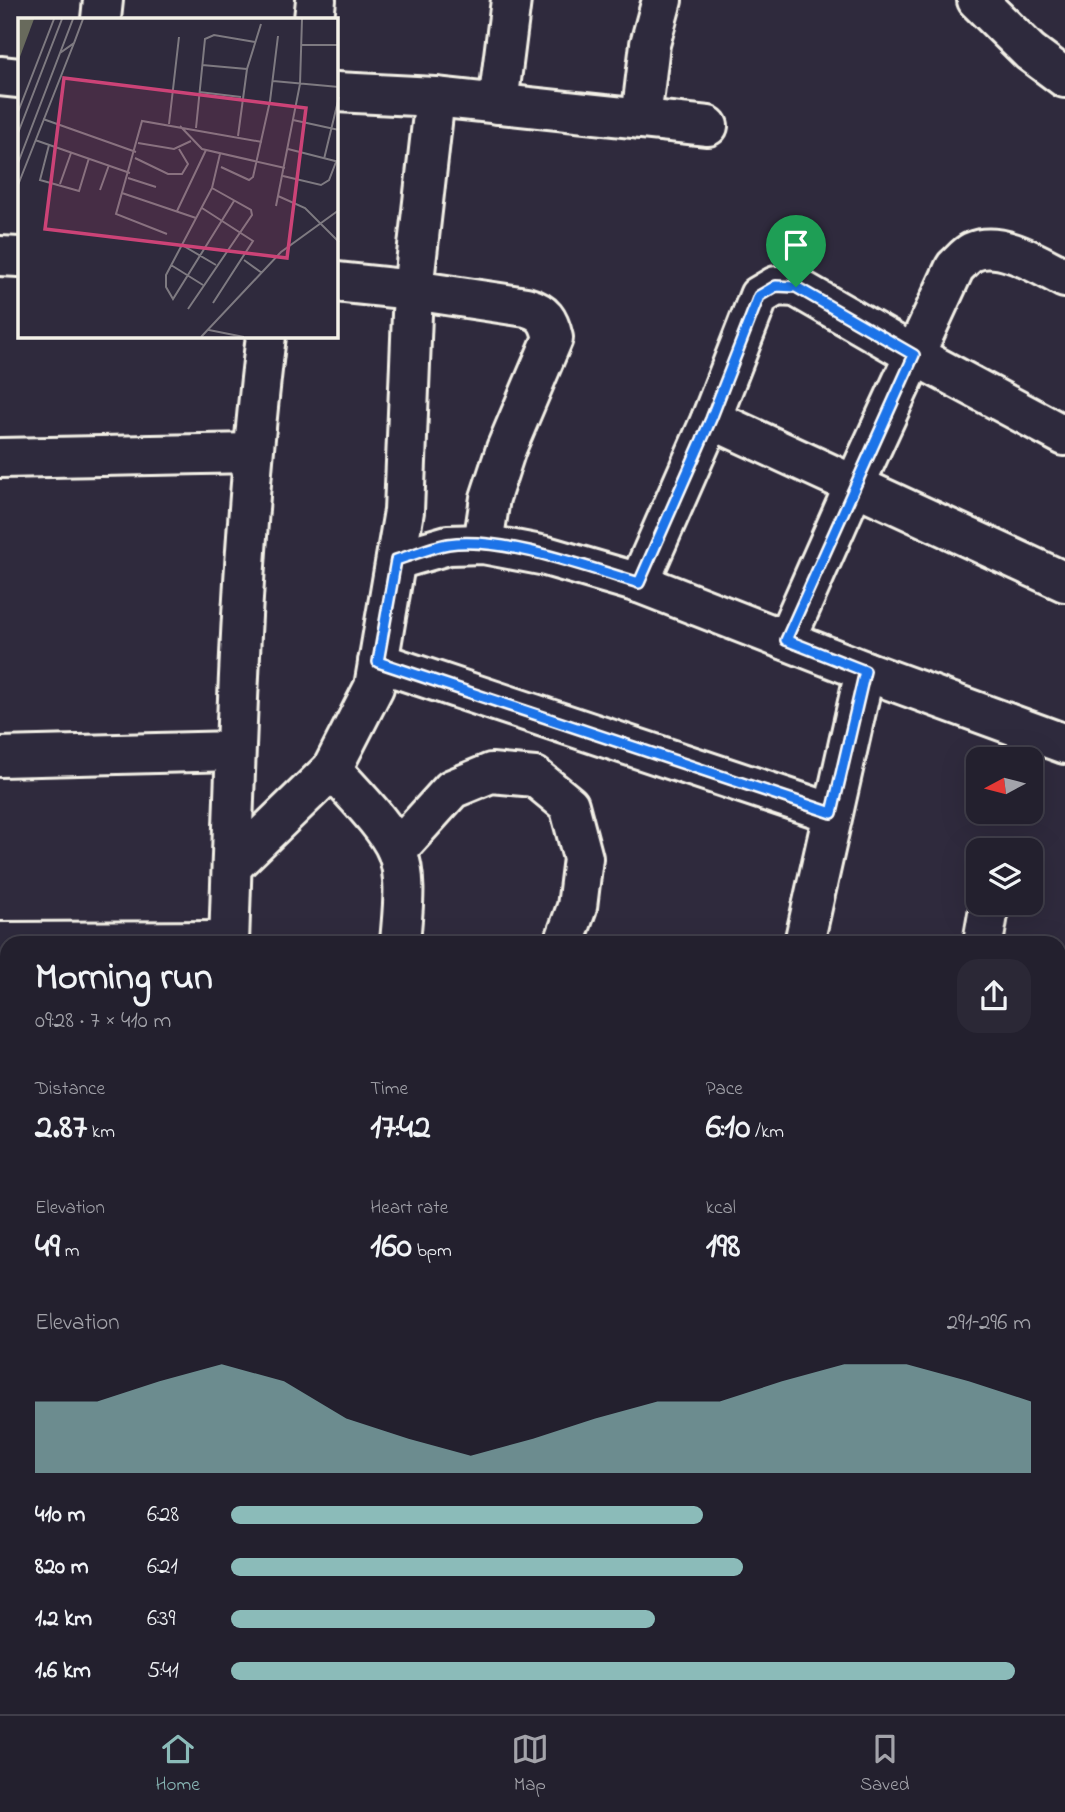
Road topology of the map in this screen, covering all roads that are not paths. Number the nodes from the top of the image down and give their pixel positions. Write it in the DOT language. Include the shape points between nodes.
graph roads {
  1 [pos="103,0"];
  2 [pos="316,0"];
  3 [pos="511,0"];
  4 [pos="662,0"];
  5 [pos="977,0"];
  6 [pos="101,18"];
  7 [pos="314,18"];
  8 [pos="0,76"];
  9 [pos="18,78"];
  10 [pos="1065,78"];
  11 [pos="338,92"];
  12 [pos="436,97"];
  13 [pos="498,104"];
  14 [pos="641,119"];
  15 [pos="708,126"];
  16 [pos="0,256"];
  17 [pos="18,257"];
  18 [pos="1065,278"];
  19 [pos="338,282"];
  20 [pos="413,290"];
  21 [pos="267,338"];
  22 [pos="914,355"];
  23 [pos="711,419"];
  24 [pos="1065,436"];
  25 [pos="253,453"];
  26 [pos="0,458"];
  27 [pos="855,484"];
  28 [pos="483,544"];
  29 [pos="396,560"];
  30 [pos="1065,582"];
  31 [pos="639,583"];
  32 [pos="786,640"];
  33 [pos="378,662"];
  34 [pos="865,671"];
  35 [pos="1065,744"];
  36 [pos="236,751"];
  37 [pos="0,757"];
  38 [pos="332,769"];
  39 [pos="832,813"];
  40 [pos="397,850"];
  41 [pos="232,866"];
  42 [pos="988,915"];
  43 [pos="229,936"];
  44 [pos="400,936"];
  45 [pos="567,936"];
  46 [pos="806,936"];
  47 [pos="984,936"];
  1 -- 6 [label="street"];
  2 -- 7 [label="street"];
  3 -- 13 [label="street"];
  4 -- 14 [label="street" via="650,44"];
  5 -- 10 [label="street" via="1030,52"];
  8 -- 9 [label="street"];
  11 -- 12 [label="street"];
  12 -- 13 [label="street"];
  12 -- 20 [label="street"];
  13 -- 14 [label="street"];
  14 -- 15 [label="street"];
  16 -- 17 [label="street"];
  18 -- 22 [label="street" via="1021,256 993,249 972,252 955,267"];
  19 -- 20 [label="street"];
  20 -- 28 [label="street" via="526,307 542,311 550,324 553,338 506,449 490,498"];
  20 -- 29 [label="street" via="404,510"];
  21 -- 25 [label="street"];
  22 -- 23 [label="street" via="796,287 776,286 759,296"];
  22 -- 24 [label="street"];
  22 -- 27 [label="street"];
  23 -- 27 [label="street"];
  23 -- 31 [label="street"];
  25 -- 26 [label="street"];
  25 -- 36 [label="street"];
  27 -- 30 [label="street"];
  27 -- 32 [label="street"];
  28 -- 29 [label="street" via="448,544"];
  28 -- 31 [label="street" via="547,556"];
  29 -- 33 [label="street"];
  31 -- 32 [label="street"];
  32 -- 34 [label="street"];
  33 -- 38 [label="street" via="373,687"];
  33 -- 39 [label="street"];
  34 -- 35 [label="street"];
  34 -- 39 [label="street"];
  36 -- 37 [label="street"];
  36 -- 41 [label="street"];
  38 -- 40 [label="street"];
  38 -- 41 [label="street"];
  39 -- 46 [label="street"];
  40 -- 44 [label="street" via="403,882"];
  40 -- 45 [label="street" via="452,789 491,773 535,777 569,805 583,858 577,907"];
  41 -- 43 [label="street"];
  42 -- 47 [label="street"];
}
